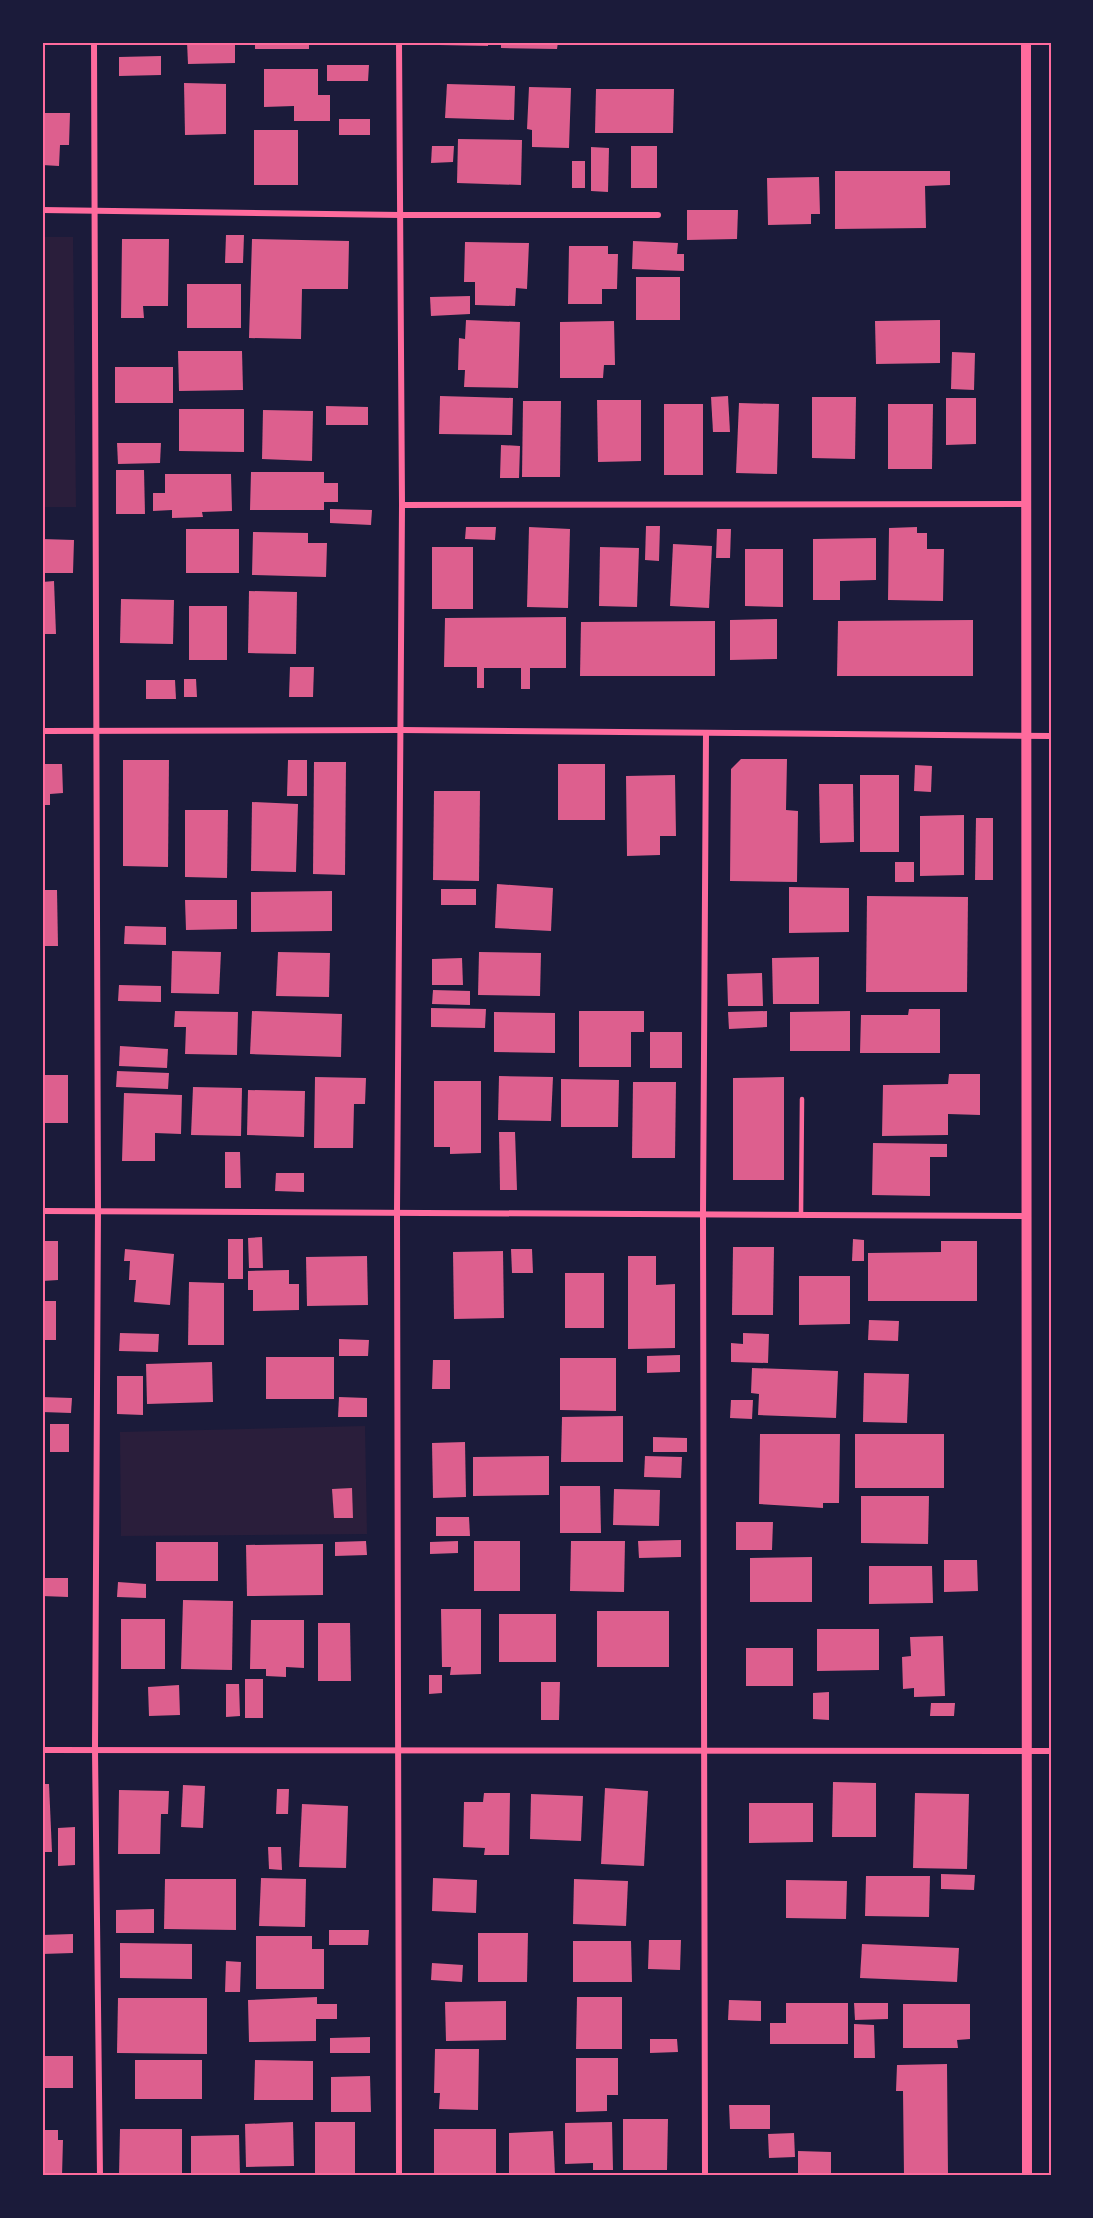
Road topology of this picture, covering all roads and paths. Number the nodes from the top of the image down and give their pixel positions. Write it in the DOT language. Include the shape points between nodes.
graph roads {
  1 [pos="94,42"];
  2 [pos="399,42"];
  3 [pos="1026,42"];
  4 [pos="42,210"];
  5 [pos="94,210"];
  6 [pos="400,215"];
  7 [pos="658,215"];
  8 [pos="1026,504"];
  9 [pos="402,505"];
  10 [pos="98,730"];
  11 [pos="400,730"];
  12 [pos="42,731"];
  13 [pos="706,734"];
  14 [pos="1026,736"];
  15 [pos="1051,736"];
  16 [pos="802,1099"];
  17 [pos="99,1210"];
  18 [pos="42,1211"];
  19 [pos="397,1212"];
  20 [pos="703,1213"];
  21 [pos="801,1214"];
  22 [pos="1026,1216"];
  23 [pos="42,1750"];
  24 [pos="95,1750"];
  25 [pos="400,1750"];
  26 [pos="1026,1751"];
  27 [pos="1051,1751"];
  28 [pos="706,1752"];
  29 [pos="100,2176"];
  30 [pos="399,2176"];
  31 [pos="705,2176"];
  32 [pos="1027,2176"];
  1 -- 5 [label="street"];
  2 -- 6 [label="street"];
  3 -- 8 [label="street"];
  4 -- 5 [label="street"];
  5 -- 6 [label="street"];
  5 -- 10 [label="street"];
  6 -- 7 [label="street"];
  6 -- 9 [label="street"];
  8 -- 9 [label="street"];
  8 -- 14 [label="street"];
  9 -- 11 [label="street"];
  10 -- 11 [label="street"];
  10 -- 12 [label="street"];
  10 -- 17 [label="street"];
  11 -- 13 [label="street"];
  11 -- 19 [label="street"];
  13 -- 14 [label="street"];
  13 -- 20 [label="street"];
  14 -- 15 [label="street"];
  14 -- 22 [label="street"];
  16 -- 21 [label="lane"];
  17 -- 18 [label="street"];
  17 -- 19 [label="street"];
  17 -- 24 [label="street"];
  19 -- 20 [label="street"];
  19 -- 25 [label="street"];
  20 -- 21 [label="street"];
  20 -- 28 [label="street"];
  21 -- 22 [label="street"];
  22 -- 26 [label="street"];
  23 -- 24 [label="street"];
  24 -- 25 [label="street"];
  24 -- 29 [label="street"];
  25 -- 28 [label="street"];
  25 -- 30 [label="street"];
  26 -- 27 [label="street"];
  26 -- 28 [label="street"];
  26 -- 32 [label="street"];
  28 -- 31 [label="street"];
}
